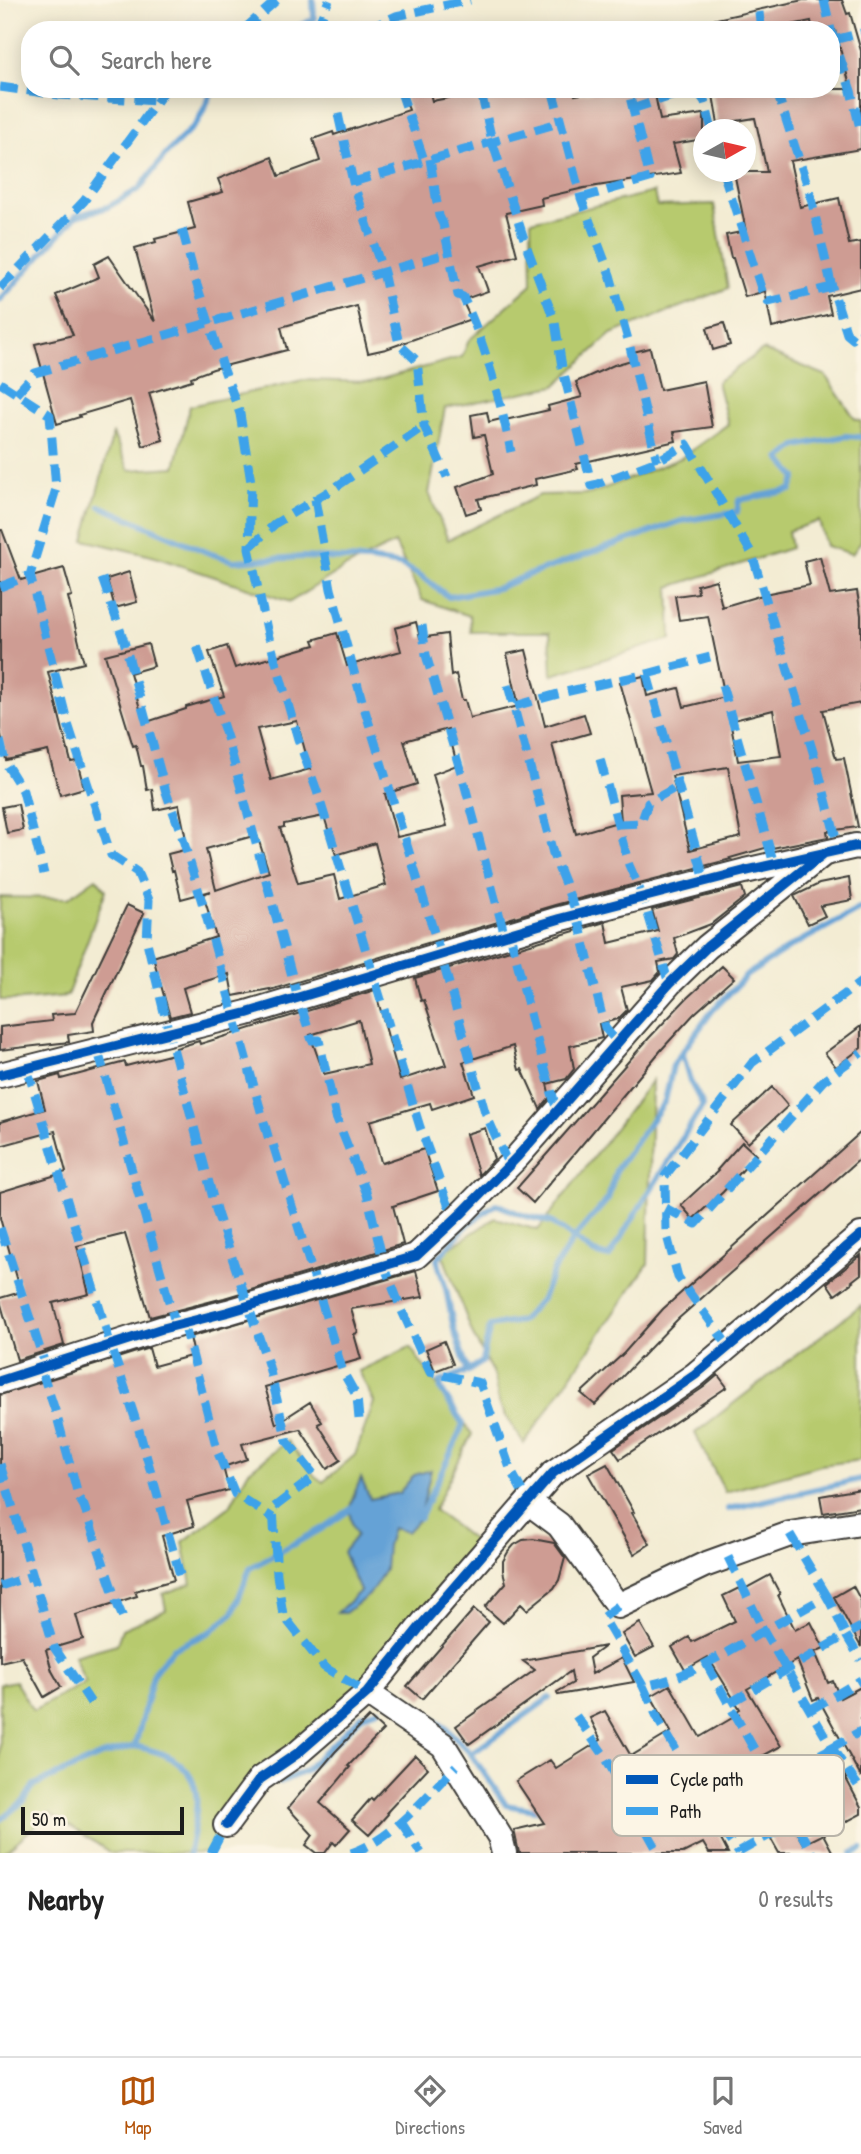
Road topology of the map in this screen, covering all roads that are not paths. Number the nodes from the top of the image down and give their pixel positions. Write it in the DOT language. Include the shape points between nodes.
graph roads {
  1 [pos="861,847"];
  2 [pos="823,854"];
  3 [pos="0,1075"];
  4 [pos="861,1235"];
  5 [pos="0,1381"];
  6 [pos="528,1502"];
  7 [pos="861,1523"];
  8 [pos="367,1693"];
  9 [pos="226,1825"];
  10 [pos="504,1853"];
  1 -- 2 [label="street"];
  2 -- 3 [label="street" via="559,919 247,1013"];
  2 -- 5 [label="street" via="707,947 669,984 517,1156 416,1256"];
  4 -- 6 [label="street" via="695,1375 553,1474"];
  6 -- 7 [label="street" via="559,1525 618,1606 704,1565 790,1534"];
  6 -- 8 [label="street"];
  8 -- 9 [label="street" via="298,1753 260,1779"];
  8 -- 10 [label="street" via="443,1745 500,1837"];
}
